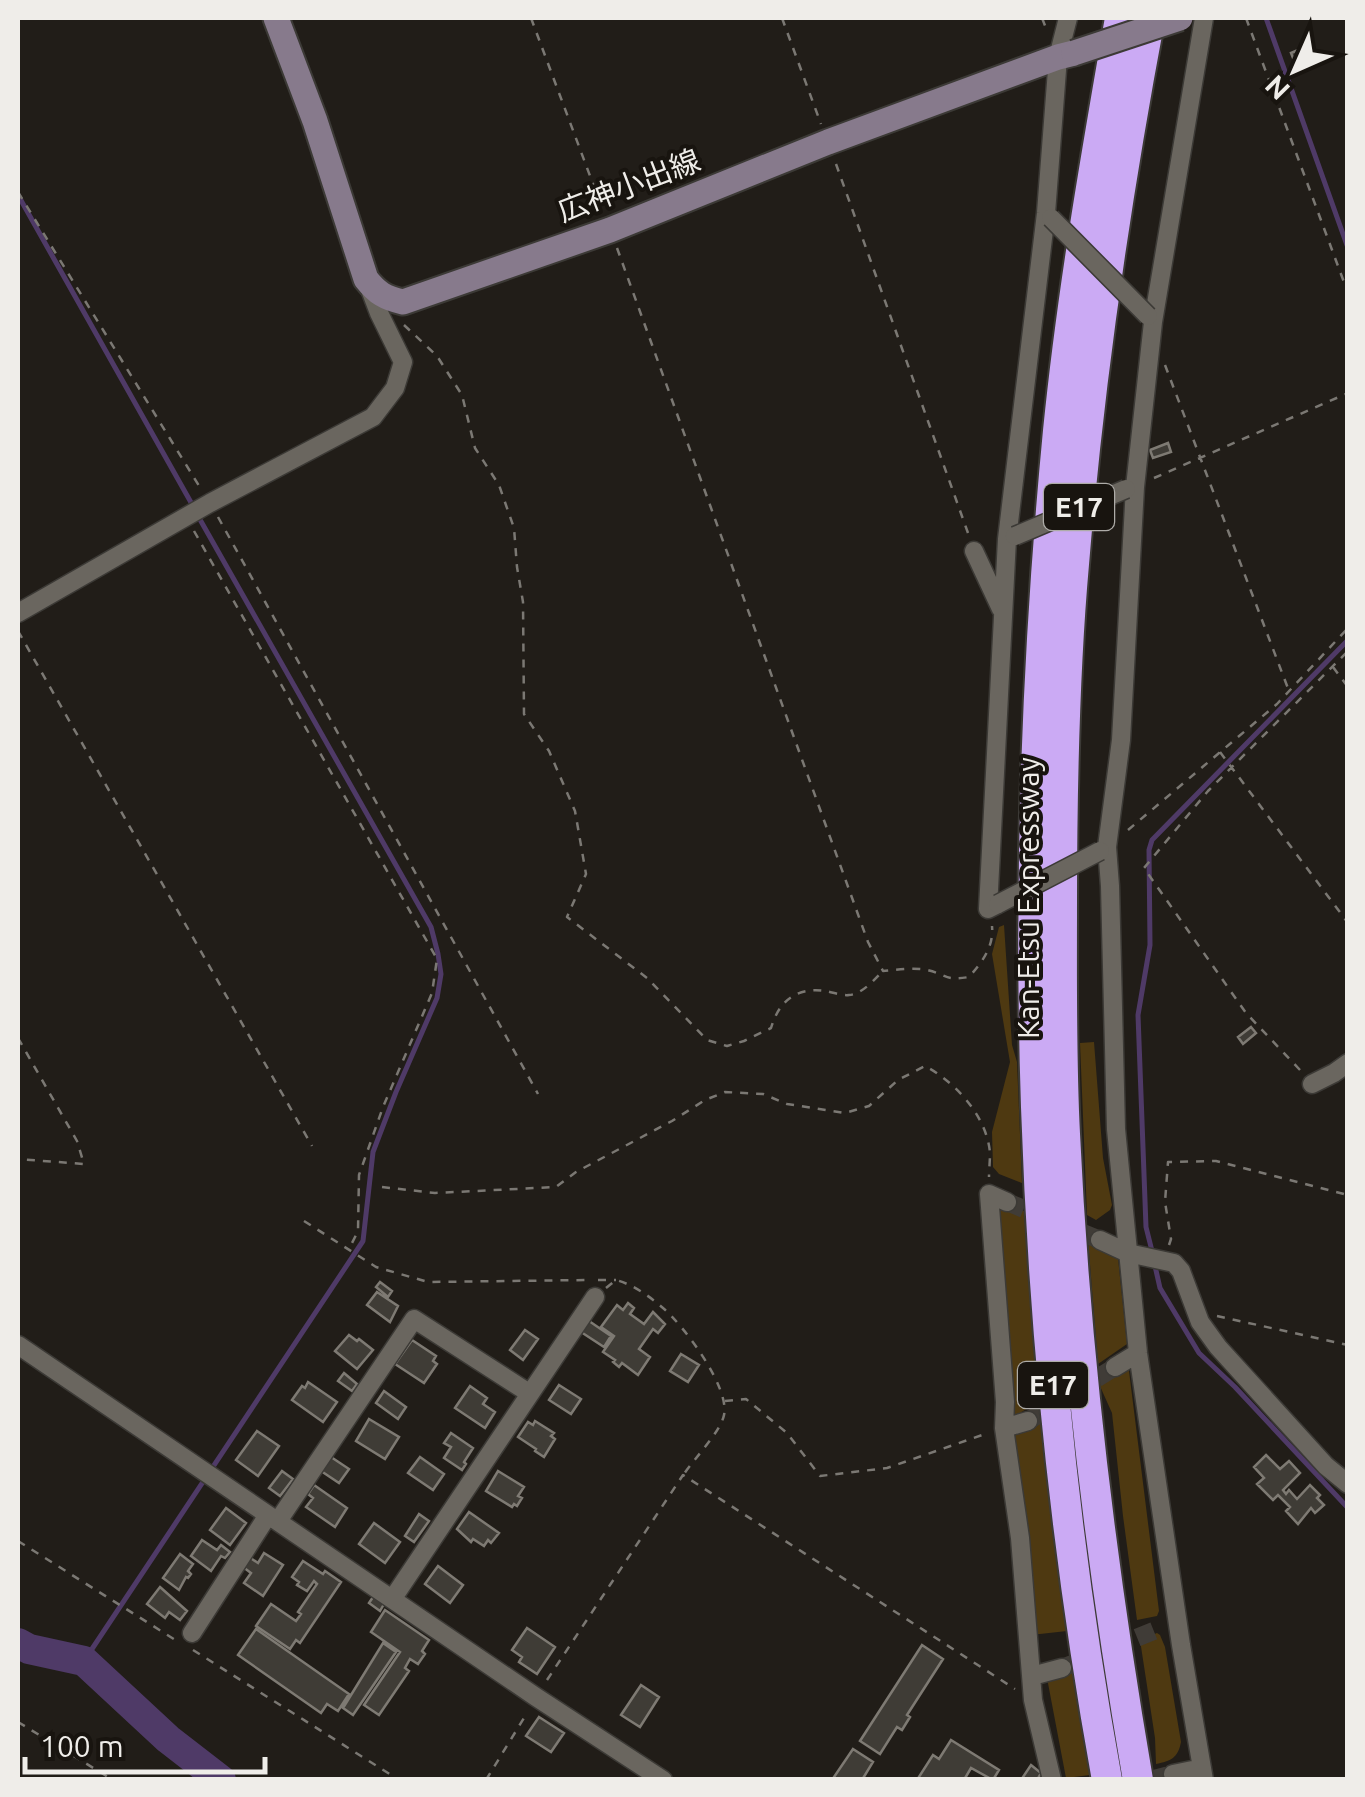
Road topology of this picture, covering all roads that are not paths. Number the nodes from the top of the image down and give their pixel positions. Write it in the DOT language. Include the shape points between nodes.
graph roads {
  1 [pos="276,18"];
  2 [pos="1068,18"];
  3 [pos="1120,18"];
  4 [pos="1150,18"];
  5 [pos="1180,18"];
  6 [pos="1204,18"];
  7 [pos="1066,55"];
  8 [pos="1048,215"];
  9 [pos="366,279"];
  10 [pos="1151,319"];
  11 [pos="1130,488"];
  12 [pos="1011,537"];
  13 [pos="974,551"];
  14 [pos="18,613"];
  15 [pos="1003,613"];
  16 [pos="1104,849"];
  17 [pos="1348,1063"];
  18 [pos="1312,1084"];
  19 [pos="1007,1202"];
  20 [pos="1100,1240"];
  21 [pos="1128,1253"];
  22 [pos="594,1298"];
  23 [pos="18,1345"];
  24 [pos="1138,1353"];
  25 [pos="1115,1367"];
  26 [pos="529,1393"];
  27 [pos="1028,1420"];
  28 [pos="1004,1428"];
  29 [pos="1348,1484"];
  30 [pos="273,1518"];
  31 [pos="392,1598"];
  32 [pos="192,1633"];
  33 [pos="1062,1668"];
  34 [pos="1032,1676"];
  35 [pos="1173,1774"];
  36 [pos="1203,1774"];
  37 [pos="664,1780"];
  38 [pos="1052,1780"];
  39 [pos="1106,1780"];
  40 [pos="1138,1780"];
  1 -- 9 [label="main road"];
  2 -- 7 [label="street"];
  3 -- 39 [label="highway, Kan-Etsu Expressway / E17" via="1058,429 1035,831 1043,1262 1058,1439"];
  4 -- 40 [label="highway, Kan-Etsu Expressway / E17" via="1086,437 1062,828 1064,1113 1073,1263 1088,1429"];
  5 -- 7 [label="main road, 広神小出線, bridge"];
  6 -- 10 [label="street"];
  7 -- 8 [label="street"];
  7 -- 9 [label="main road, 広神小出線" via="403,302 386,298"];
  8 -- 10 [label="street, bridge"];
  8 -- 12 [label="street"];
  9 -- 14 [label="street" via="403,362 373,418"];
  10 -- 11 [label="street"];
  11 -- 12 [label="street, bridge"];
  11 -- 16 [label="street" via="1121,740"];
  12 -- 15 [label="street"];
  13 -- 15 [label="street"];
  15 -- 16 [label="street, bridge" via="993,906"];
  16 -- 21 [label="street"];
  17 -- 18 [label="street"];
  19 -- 28 [label="street" via="988,1194"];
  20 -- 21 [label="street"];
  21 -- 24 [label="street"];
  21 -- 29 [label="street" via="1174,1264 1218,1347"];
  22 -- 26 [label="street"];
  23 -- 30 [label="street"];
  24 -- 25 [label="street"];
  24 -- 36 [label="street" via="1169,1626"];
  26 -- 30 [label="street" via="414,1318"];
  26 -- 31 [label="street"];
  27 -- 28 [label="street"];
  28 -- 34 [label="street"];
  30 -- 31 [label="street"];
  30 -- 32 [label="street"];
  31 -- 37 [label="street"];
  33 -- 34 [label="street"];
  34 -- 38 [label="street"];
  35 -- 36 [label="street"];
}
